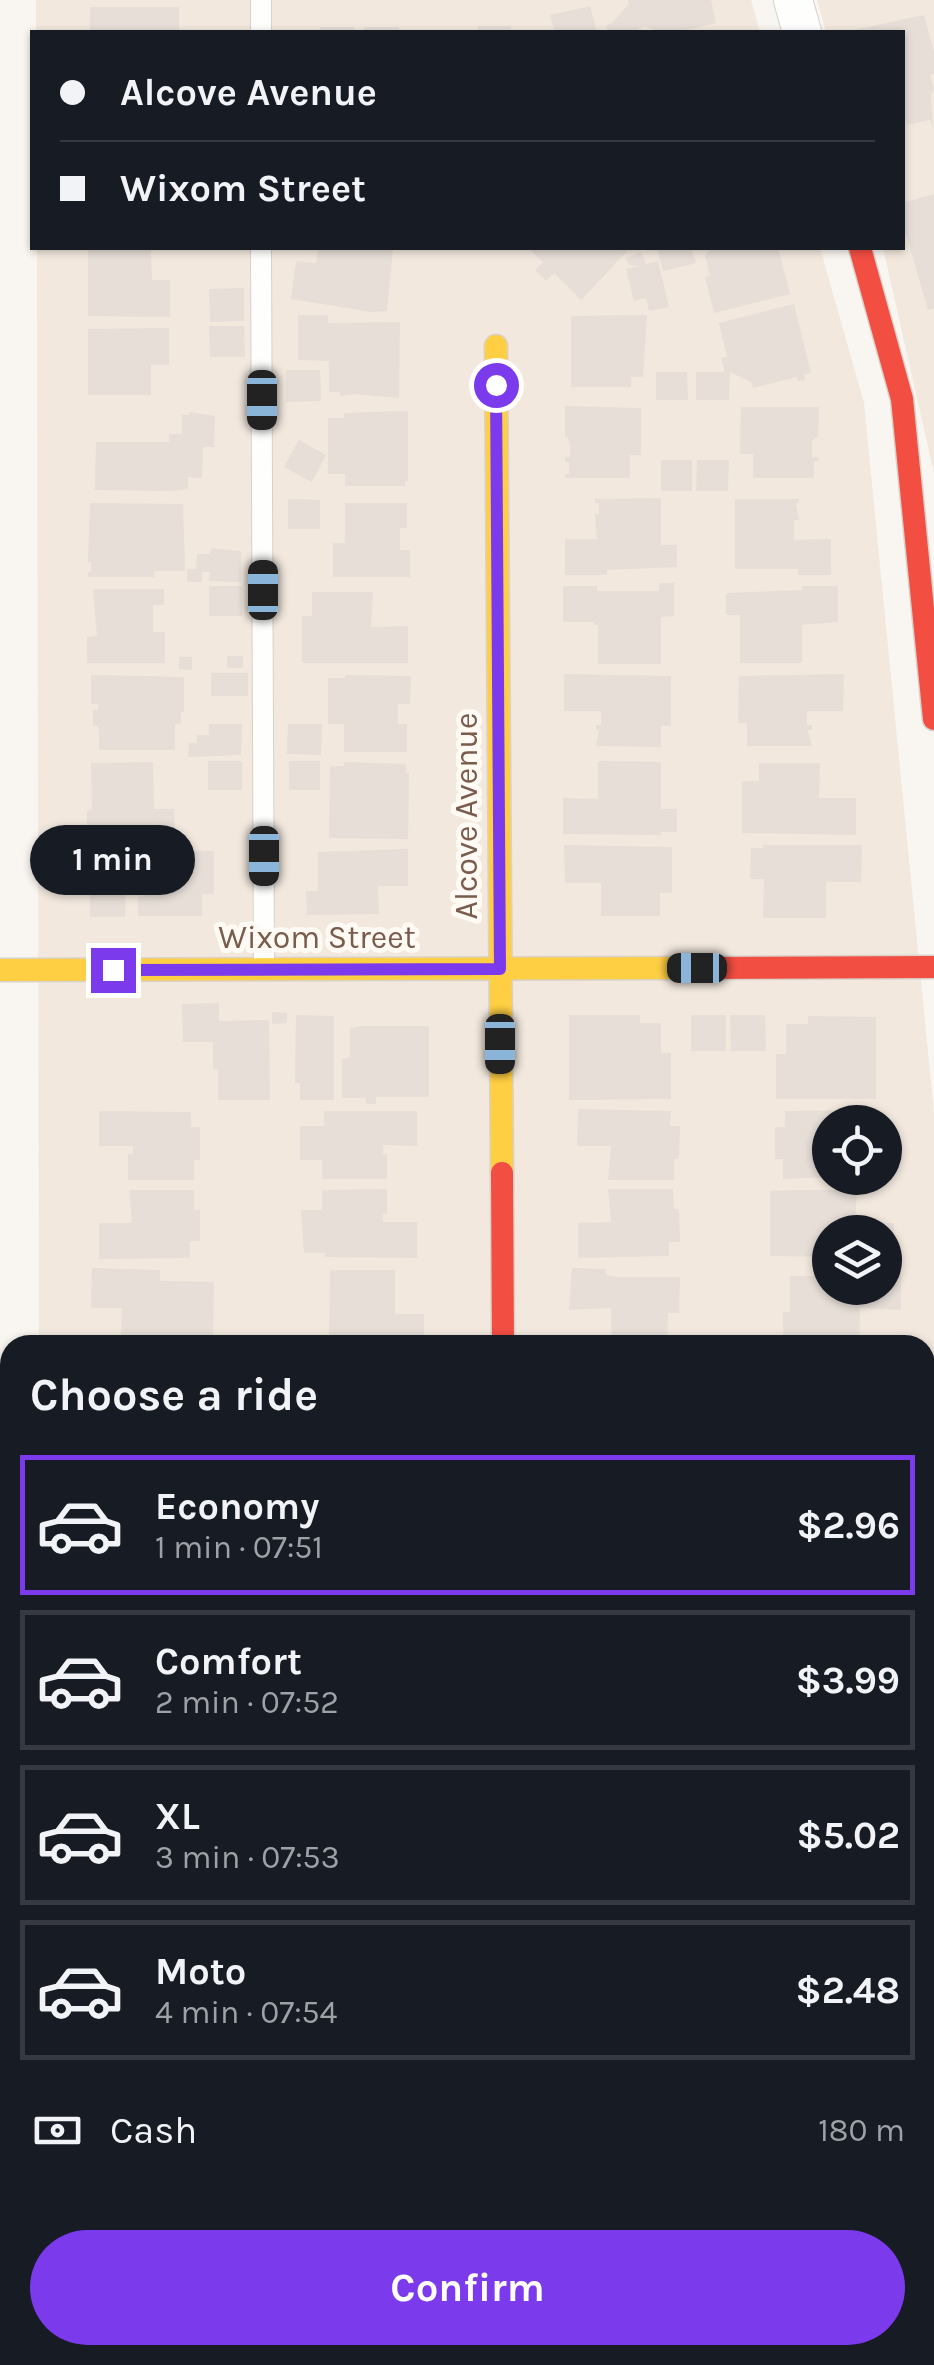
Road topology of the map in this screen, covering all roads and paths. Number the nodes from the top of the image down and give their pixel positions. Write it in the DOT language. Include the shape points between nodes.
graph roads {
  1 [pos="260,0"];
  2 [pos="793,0"];
  3 [pos="261,30"];
  4 [pos="801,30"];
  5 [pos="262,250"];
  6 [pos="861,250"];
  7 [pos="496,346"];
  8 [pos="918,394"];
  9 [pos="934,719"];
  10 [pos="934,967"];
  11 [pos="500,969"];
  12 [pos="0,970"];
  13 [pos="264,970"];
  14 [pos="503,1335"];
  1 -- 3 [label="lane"];
  2 -- 4 [label="street"];
  5 -- 13 [label="lane"];
  6 -- 8 [label="street"];
  7 -- 11 [label="street, Alcove Avenue"];
  8 -- 9 [label="street"];
  10 -- 11 [label="street, Wixom Street"];
  11 -- 13 [label="street, Wixom Street"];
  11 -- 14 [label="street, Alcove Avenue"];
  12 -- 13 [label="street, Wixom Street"];
}
